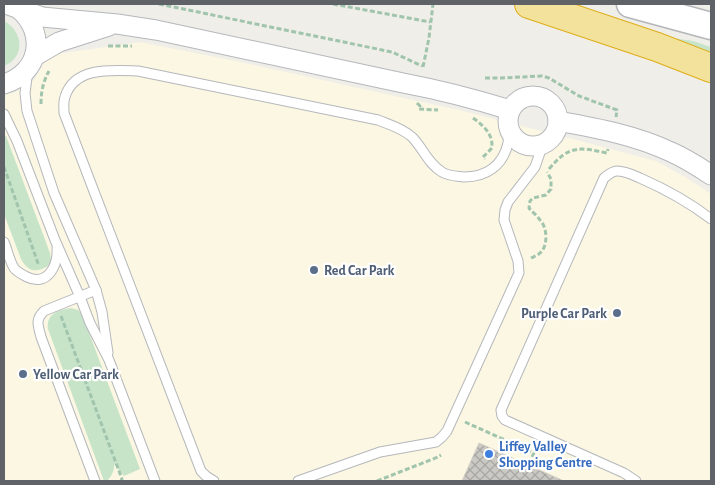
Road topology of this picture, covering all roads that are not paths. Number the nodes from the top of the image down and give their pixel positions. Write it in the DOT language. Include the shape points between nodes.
graph roads {
  1 [pos="529,4"];
  2 [pos="630,4"];
  3 [pos="11,5"];
  4 [pos="117,24"];
  5 [pos="711,26"];
  6 [pos="32,62"];
  7 [pos="711,68"];
  8 [pos="4,84"];
  9 [pos="4,114"];
  10 [pos="509,119"];
  11 [pos="558,121"];
  12 [pos="543,144"];
  13 [pos="711,176"];
  14 [pos="711,219"];
  15 [pos="55,240"];
  16 [pos="4,242"];
  17 [pos="96,290"];
  18 [pos="80,297"];
  19 [pos="109,360"];
  20 [pos="95,481"];
  21 [pos="156,481"];
  22 [pos="214,481"];
  23 [pos="298,481"];
  24 [pos="636,481"];
  1 -- 7 [label="highway"];
  2 -- 5 [label="main road"];
  3 -- 4 [label="street" via="42,17"];
  3 -- 6 [label="street" via="26,16 34,28 37,42"];
  4 -- 6 [label="street" via="59,42"];
  4 -- 10 [label="street" via="430,88 473,99"];
  6 -- 8 [label="street" via="18,78"];
  6 -- 17 [label="lane" via="26,111 54,192"];
  9 -- 15 [label="lane"];
  10 -- 11 [label="street" via="515,103 522,98 538,96 552,106"];
  10 -- 12 [label="street" via="511,134 516,140 529,146"];
  10 -- 22 [label="lane" via="509,142 495,168 469,177 451,176 432,165 411,136 378,120 138,71 94,71 70,86 64,98 64,113 200,471"];
  11 -- 12 [label="street" via="554,135"];
  11 -- 13 [label="street" via="600,129 673,152"];
  12 -- 23 [label="lane" via="535,167 505,210 504,220 519,273 447,431 436,442 380,452"];
  14 -- 24 [label="lane" via="685,200 635,176 618,171 604,178 502,410 505,420"];
  15 -- 16 [label="lane" via="55,267 50,274 39,279 31,279 14,268"];
  15 -- 18 [label="lane"];
  17 -- 18 [label="lane"];
  17 -- 19 [label="lane"];
  18 -- 19 [label="lane"];
  18 -- 20 [label="lane" via="44,310 38,320"];
  19 -- 21 [label="lane"];
}
